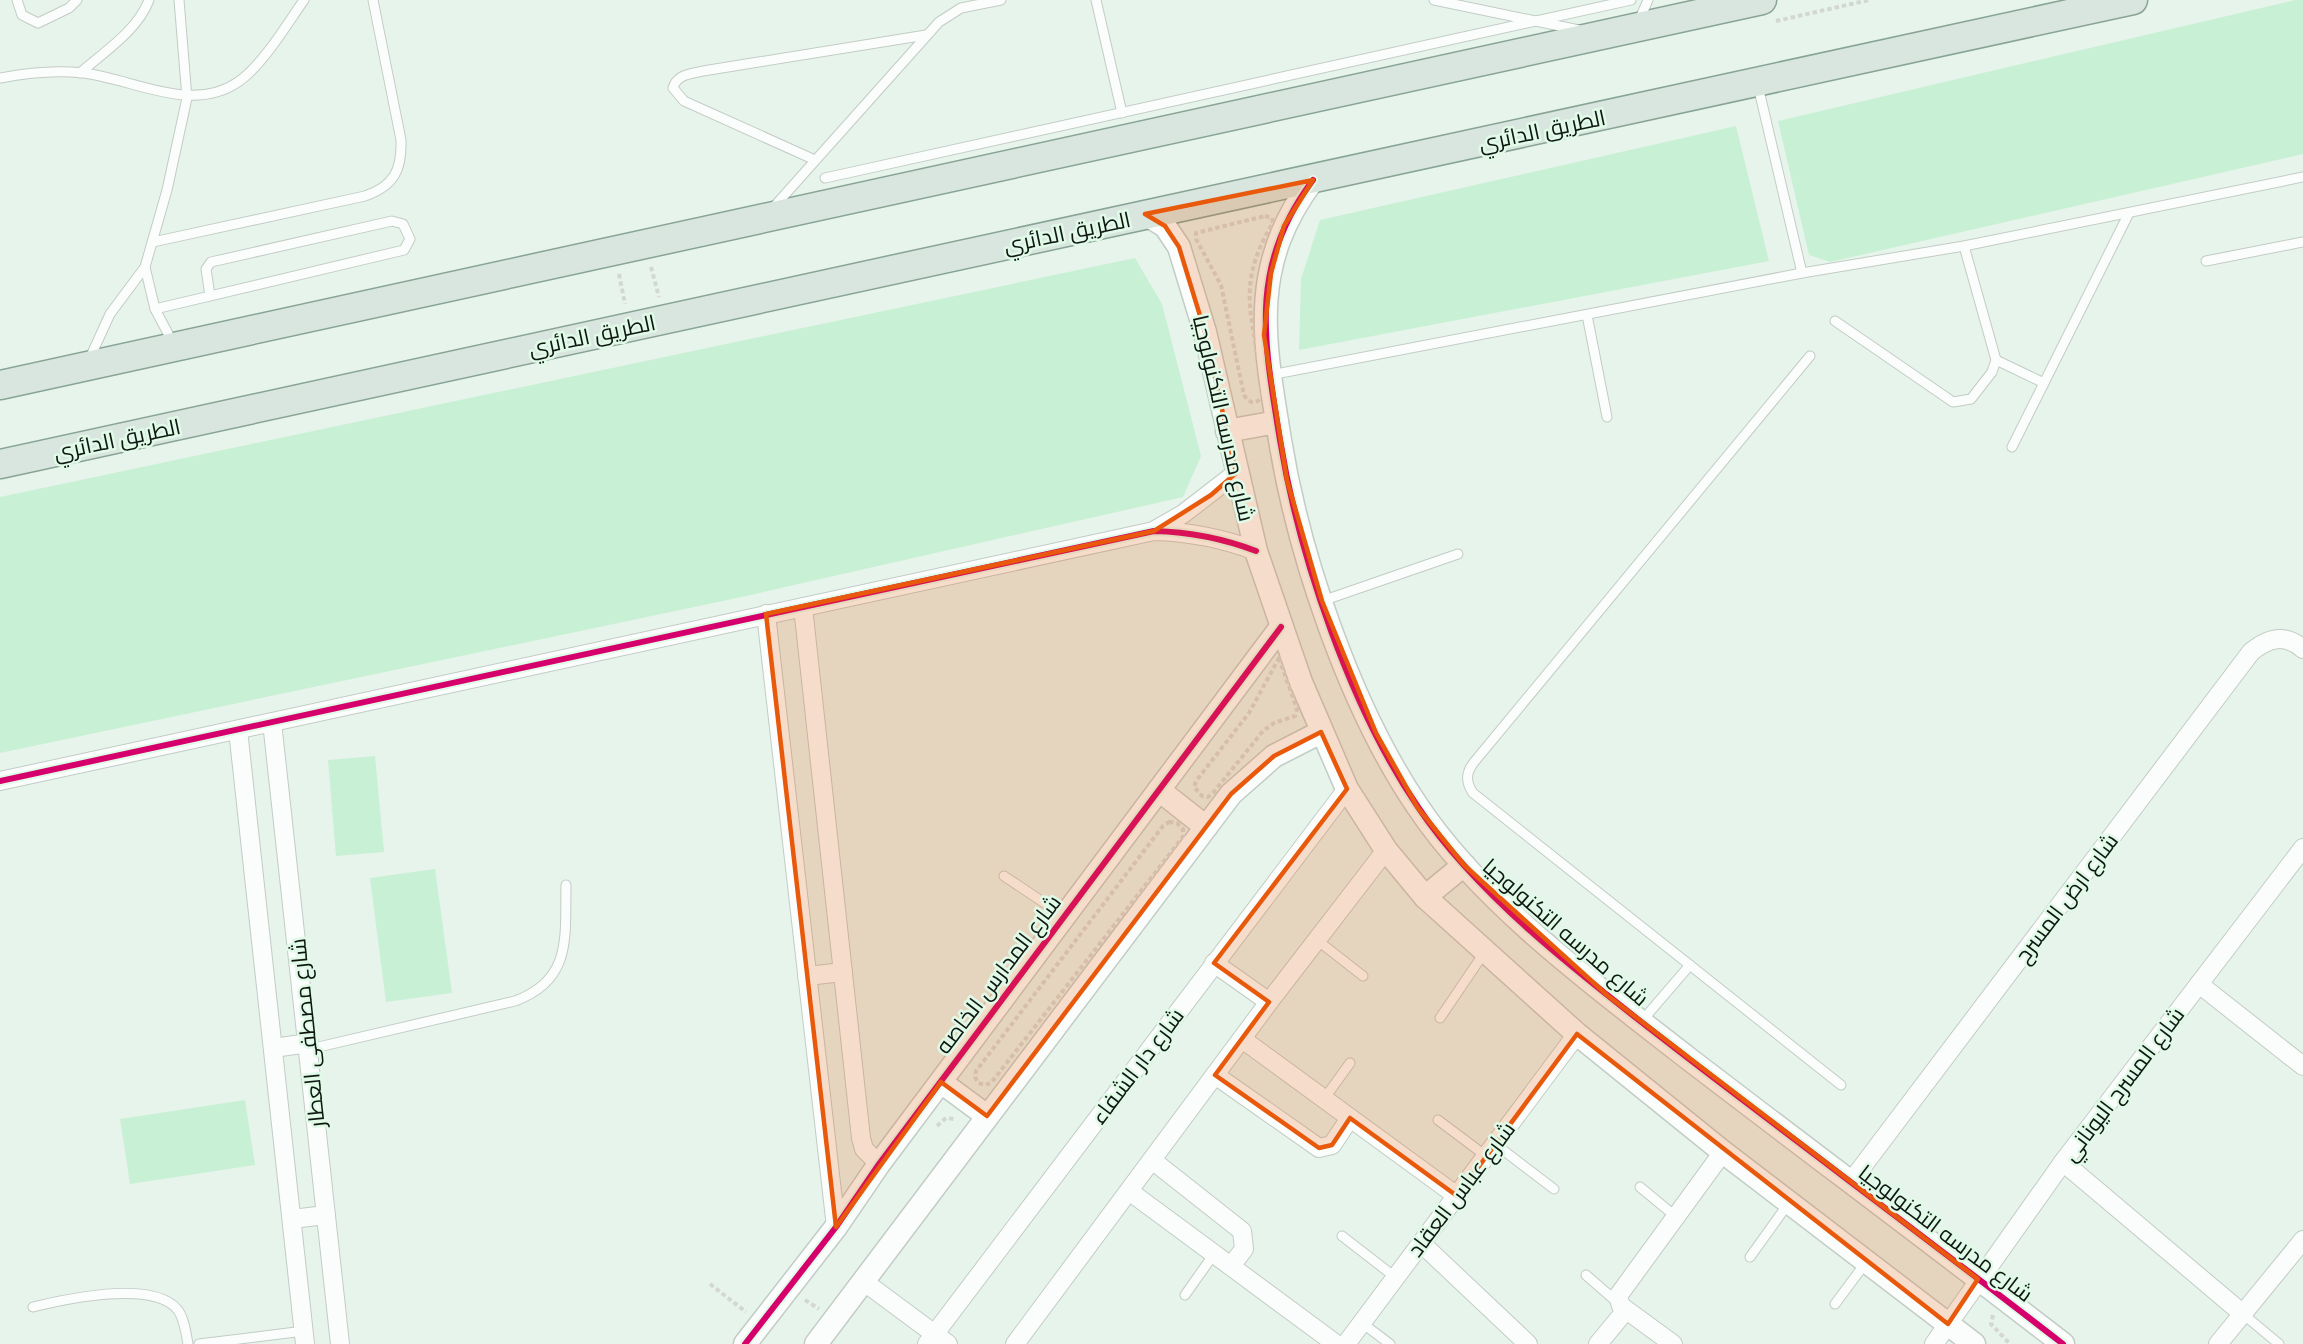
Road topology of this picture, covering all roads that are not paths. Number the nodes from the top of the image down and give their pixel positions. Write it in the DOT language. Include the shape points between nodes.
graph roads {
  1 [pos="18,0"];
  2 [pos="77,0"];
  3 [pos="149,0"];
  4 [pos="179,0"];
  5 [pos="304,0"];
  6 [pos="373,0"];
  7 [pos="1001,0"];
  8 [pos="1096,0"];
  9 [pos="1434,0"];
  10 [pos="1631,0"];
  11 [pos="1648,0"];
  12 [pos="1762,0"];
  13 [pos="2081,0"];
  14 [pos="2133,0"];
  15 [pos="2054,17"];
  16 [pos="1537,21"];
  17 [pos="1636,28"];
  18 [pos="926,35"];
  19 [pos="1605,35"];
  20 [pos="80,73"];
  21 [pos="0,78"];
  22 [pos="1757,83"];
  23 [pos="187,98"];
  24 [pos="1122,113"];
  25 [pos="815,160"];
  26 [pos="2303,177"];
  27 [pos="825,178"];
  28 [pos="1313,180"];
  29 [pos="2129,213"];
  30 [pos="1145,214"];
  31 [pos="763,219"];
  32 [pos="153,242"];
  33 [pos="2303,242"];
  34 [pos="1964,246"];
  35 [pos="2206,261"];
  36 [pos="145,267"];
  37 [pos="1802,273"];
  38 [pos="210,296"];
  39 [pos="155,309"];
  40 [pos="1587,315"];
  41 [pos="1835,321"];
  42 [pos="176,347"];
  43 [pos="1810,356"];
  44 [pos="1996,360"];
  45 [pos="86,367"];
  46 [pos="1270,375"];
  47 [pos="2044,383"];
  48 [pos="0,385"];
  49 [pos="1607,417"];
  50 [pos="1277,422"];
  51 [pos="1227,431"];
  52 [pos="2012,447"];
  53 [pos="0,464"];
  54 [pos="1236,473"];
  55 [pos="1154,531"];
  56 [pos="1256,551"];
  57 [pos="1458,554"];
  58 [pos="1322,602"];
  59 [pos="803,607"];
  60 [pos="766,614"];
  61 [pos="1281,627"];
  62 [pos="2300,646"];
  63 [pos="272,722"];
  64 [pos="238,730"];
  65 [pos="1321,732"];
  66 [pos="0,781"];
  67 [pos="1347,789"];
  68 [pos="1159,790"];
  69 [pos="1206,827"];
  70 [pos="2303,848"];
  71 [pos="1386,850"];
  72 [pos="1464,865"];
  73 [pos="2296,870"];
  74 [pos="1004,876"];
  75 [pos="566,885"];
  76 [pos="1425,897"];
  77 [pos="1064,916"];
  78 [pos="1317,940"];
  79 [pos="1484,953"];
  80 [pos="1214,963"];
  81 [pos="1690,965"];
  82 [pos="843,972"];
  83 [pos="807,976"];
  84 [pos="1363,976"];
  85 [pos="2199,984"];
  86 [pos="1269,1002"];
  87 [pos="1440,1018"];
  88 [pos="1641,1022"];
  89 [pos="1577,1034"];
  90 [pos="1242,1039"];
  91 [pos="309,1046"];
  92 [pos="273,1048"];
  93 [pos="1350,1063"];
  94 [pos="2303,1066"];
  95 [pos="1215,1075"];
  96 [pos="941,1082"];
  97 [pos="1841,1085"];
  98 [pos="1324,1099"];
  99 [pos="987,1116"];
  100 [pos="1350,1118"];
  101 [pos="1438,1120"];
  102 [pos="1491,1150"];
  103 [pos="1723,1152"];
  104 [pos="1152,1160"];
  105 [pos="2062,1162"];
  106 [pos="879,1164"];
  107 [pos="1850,1183"];
  108 [pos="1640,1187"];
  109 [pos="1554,1189"];
  110 [pos="1129,1191"];
  111 [pos="1456,1196"];
  112 [pos="1790,1202"];
  113 [pos="326,1215"];
  114 [pos="1675,1216"];
  115 [pos="292,1219"];
  116 [pos="836,1227"];
  117 [pos="1342,1236"];
  118 [pos="2303,1240"];
  119 [pos="1421,1243"];
  120 [pos="1214,1254"];
  121 [pos="1750,1257"];
  122 [pos="1867,1261"];
  123 [pos="1231,1266"];
  124 [pos="1586,1275"];
  125 [pos="1395,1277"];
  126 [pos="1978,1279"];
  127 [pos="863,1281"];
  128 [pos="1185,1295"];
  129 [pos="1835,1304"];
  130 [pos="33,1307"];
  131 [pos="1624,1308"];
  132 [pos="2243,1314"];
  133 [pos="1362,1323"];
  134 [pos="1948,1324"];
  135 [pos="305,1338"];
  136 [pos="936,1341"];
  137 [pos="1022,1341"];
  138 [pos="188,1344"];
  139 [pos="199,1344"];
  140 [pos="340,1344"];
  141 [pos="745,1344"];
  142 [pos="816,1344"];
  143 [pos="1336,1344"];
  144 [pos="1346,1344"];
  145 [pos="1390,1344"];
  146 [pos="1528,1344"];
  147 [pos="1598,1344"];
  148 [pos="1672,1344"];
  149 [pos="1934,1344"];
  150 [pos="1974,1344"];
  151 [pos="2063,1344"];
  152 [pos="2218,1344"];
  153 [pos="2279,1344"];
  1 -- 2 [label="lane" via="22,15 38,22 69,8"];
  3 -- 20 [label="lane" via="145,11 123,35"];
  4 -- 23 [label="lane"];
  5 -- 23 [label="lane" via="239,82 214,95"];
  6 -- 32 [label="lane" via="401,140 402,158 393,180 381,191 365,196"];
  7 -- 18 [label="lane" via="961,8 939,21"];
  8 -- 24 [label="lane"];
  9 -- 16 [label="lane"];
  10 -- 16 [label="lane"];
  11 -- 17 [label="lane"];
  12 -- 17 [label="main road"];
  13 -- 15 [label="main road"];
  14 -- 15 [label="main road, الطريق الدائري"];
  15 -- 22 [label="main road, الطريق الدائري"];
  16 -- 19 [label="lane"];
  16 -- 24 [label="lane"];
  17 -- 19 [label="main road"];
  18 -- 25 [label="lane"];
  18 -- 25 [label="lane" via="703,71 675,81 673,88 684,101"];
  19 -- 31 [label="main road"];
  20 -- 21 [label="lane"];
  20 -- 23 [label="lane"];
  22 -- 28 [label="main road, الطريق الدائري"];
  22 -- 37 [label="lane"];
  23 -- 32 [label="lane"];
  24 -- 27 [label="lane"];
  25 -- 31 [label="lane"];
  26 -- 29 [label="lane"];
  28 -- 30 [label="main road, الطريق الدائري"];
  28 -- 46 [label="street, شارع مدرسه التكنولوجيا" via="1292,208 1271,273 1264,335"];
  29 -- 34 [label="lane"];
  29 -- 47 [label="lane"];
  30 -- 51 [label="street, شارع مدرسه التكنولوجيا" via="1165,226 1179,247 1205,332"];
  30 -- 53 [label="main road, الطريق الدائري"];
  31 -- 42 [label="main road"];
  32 -- 36 [label="lane"];
  33 -- 35 [label="lane"];
  34 -- 37 [label="lane"];
  34 -- 44 [label="lane"];
  36 -- 39 [label="lane"];
  36 -- 45 [label="lane" via="110,314"];
  37 -- 40 [label="lane"];
  38 -- 38 [label="lane" via="404,250 410,239 403,224 392,220 211,262 206,270"];
  38 -- 39 [label="lane"];
  39 -- 42 [label="lane"];
  40 -- 46 [label="lane"];
  40 -- 49 [label="lane"];
  41 -- 44 [label="lane" via="1953,402 1965,402 1976,395"];
  42 -- 45 [label="main road"];
  43 -- 81 [label="lane" via="1475,761 1467,777 1473,793"];
  44 -- 47 [label="lane"];
  45 -- 48 [label="main road"];
  46 -- 50 [label="street, شارع مدرسه التكنولوجيا"];
  47 -- 52 [label="lane"];
  50 -- 51 [label="street"];
  50 -- 58 [label="street, شارع مدرسه التكنولوجيا" via="1287,480"];
  51 -- 54 [label="street, شارع مدرسه التكنولوجيا"];
  54 -- 55 [label="street"];
  54 -- 56 [label="street, شارع مدرسه التكنولوجيا"];
  55 -- 56 [label="street" via="1224,538"];
  55 -- 59 [label="street"];
  56 -- 61 [label="street, شارع مدرسه التكنولوجيا"];
  57 -- 58 [label="lane"];
  58 -- 72 [label="street, شارع مدرسه التكنولوجيا" via="1376,734 1418,808"];
  59 -- 60 [label="street"];
  59 -- 82 [label="street"];
  60 -- 63 [label="street"];
  60 -- 83 [label="street"];
  61 -- 65 [label="street, شارع مدرسه التكنولوجيا"];
  61 -- 68 [label="street, شارع المدارس الخاصه"];
  62 -- 107 [label="street, شارع ارض المسرح" via="2288,640 2271,640 2251,652"];
  63 -- 64 [label="street"];
  63 -- 91 [label="street, شارع مصطفى العطار"];
  64 -- 66 [label="street"];
  64 -- 92 [label="street, شارع مصطفى العطار"];
  65 -- 67 [label="street, شارع مدرسه التكنولوجيا"];
  65 -- 69 [label="street" via="1260,765"];
  67 -- 71 [label="street, شارع مدرسه التكنولوجيا"];
  67 -- 80 [label="street, شارع دار الشفاء"];
  68 -- 69 [label="street"];
  68 -- 77 [label="street, شارع المدارس الخاصه"];
  69 -- 99 [label="street"];
  70 -- 73 [label="street, شارع المسرح اليوناني"];
  71 -- 76 [label="street, شارع مدرسه التكنولوجيا"];
  71 -- 78 [label="street"];
  72 -- 76 [label="street"];
  72 -- 88 [label="street, شارع مدرسه التكنولوجيا" via="1526,926"];
  73 -- 85 [label="street, شارع المسرح اليوناني"];
  74 -- 77 [label="lane"];
  75 -- 91 [label="lane" via="562,958 548,982 533,995"];
  76 -- 79 [label="street, شارع مدرسه التكنولوجيا"];
  77 -- 96 [label="street, شارع المدارس الخاصه"];
  78 -- 84 [label="lane"];
  78 -- 86 [label="street"];
  79 -- 87 [label="lane"];
  79 -- 89 [label="street, شارع مدرسه التكنولوجيا"];
  80 -- 86 [label="street"];
  80 -- 136 [label="street, شارع دار الشفاء"];
  81 -- 88 [label="lane"];
  81 -- 97 [label="lane"];
  82 -- 83 [label="street"];
  82 -- 106 [label="street" via="861,1138 864,1149"];
  83 -- 116 [label="street"];
  85 -- 94 [label="street"];
  85 -- 105 [label="street, شارع المسرح اليوناني"];
  86 -- 90 [label="street"];
  88 -- 107 [label="street, شارع مدرسه التكنولوجيا"];
  89 -- 102 [label="street, شارع عباس العقاد"];
  89 -- 103 [label="street, شارع مدرسه التكنولوجيا"];
  90 -- 95 [label="street"];
  90 -- 98 [label="street"];
  91 -- 92 [label="street"];
  91 -- 113 [label="street, شارع مصطفى العطار"];
  92 -- 115 [label="street, شارع مصطفى العطار"];
  93 -- 98 [label="lane"];
  95 -- 100 [label="street" via="1320,1148 1332,1145"];
  95 -- 104 [label="street"];
  96 -- 99 [label="street"];
  96 -- 106 [label="street, شارع المدارس الخاصه"];
  98 -- 100 [label="street"];
  99 -- 127 [label="street"];
  100 -- 111 [label="street"];
  101 -- 102 [label="lane"];
  102 -- 109 [label="lane"];
  102 -- 111 [label="street, شارع عباس العقاد"];
  103 -- 112 [label="street, شارع مدرسه التكنولوجيا"];
  103 -- 114 [label="street"];
  104 -- 110 [label="street"];
  104 -- 123 [label="street" via="1242,1231 1244,1249"];
  105 -- 126 [label="street, شارع المسرح اليوناني"];
  105 -- 132 [label="street"];
  106 -- 116 [label="street, شارع المدارس الخاصه"];
  107 -- 126 [label="street, شارع مدرسه التكنولوجيا"];
  108 -- 114 [label="lane"];
  110 -- 120 [label="street"];
  110 -- 137 [label="street"];
  111 -- 119 [label="street, شارع عباس العقاد"];
  112 -- 121 [label="lane"];
  112 -- 122 [label="street, شارع مدرسه التكنولوجيا"];
  113 -- 115 [label="street"];
  113 -- 140 [label="street, شارع مصطفى العطار"];
  114 -- 131 [label="street" via="1620,1291 1618,1301"];
  115 -- 135 [label="street, شارع مصطفى العطار"];
  116 -- 141 [label="street, شارع المدارس الخاصه"];
  117 -- 125 [label="lane"];
  118 -- 132 [label="street"];
  119 -- 125 [label="street, شارع عباس العقاد"];
  119 -- 146 [label="street"];
  120 -- 123 [label="street"];
  120 -- 128 [label="lane"];
  122 -- 129 [label="lane"];
  122 -- 134 [label="street, شارع مدرسه التكنولوجيا"];
  123 -- 143 [label="street"];
  124 -- 131 [label="lane"];
  125 -- 133 [label="street, شارع عباس العقاد"];
  126 -- 134 [label="street, شارع المسرح اليوناني"];
  126 -- 151 [label="street, شارع مدرسه التكنولوجيا"];
  127 -- 136 [label="street"];
  127 -- 142 [label="street"];
  130 -- 138 [label="lane" via="103,1295 160,1296 178,1309"];
  131 -- 147 [label="street"];
  131 -- 148 [label="street"];
  132 -- 152 [label="street"];
  132 -- 153 [label="lane"];
  133 -- 144 [label="street, شارع عباس العقاد"];
  133 -- 145 [label="lane"];
  134 -- 149 [label="street, شارع المسرح اليوناني"];
  134 -- 150 [label="street, شارع مدرسه التكنولوجيا"];
  135 -- 139 [label="lane"];
}
